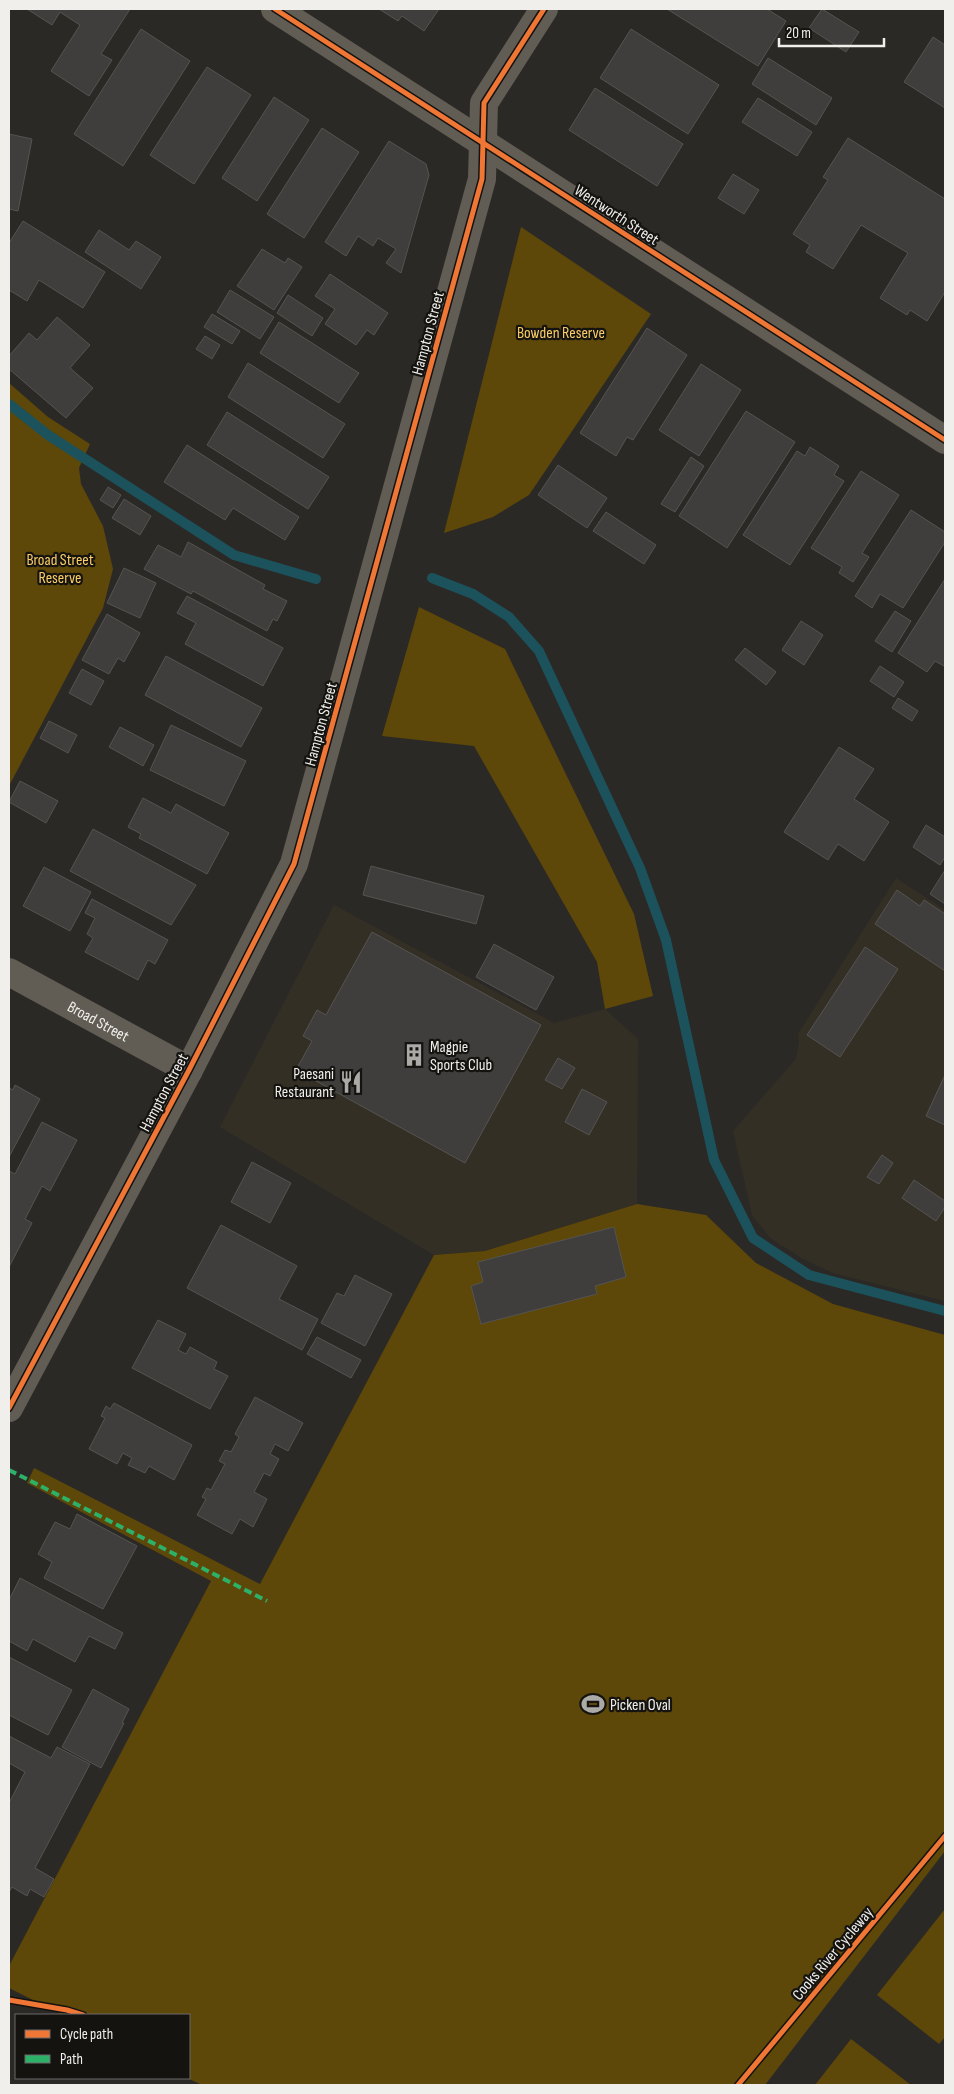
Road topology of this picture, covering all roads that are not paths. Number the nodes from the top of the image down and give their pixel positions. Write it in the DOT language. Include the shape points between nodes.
graph roads {
  1 [pos="275,9"];
  2 [pos="544,9"];
  3 [pos="482,142"];
  4 [pos="945,440"];
  5 [pos="9,972"];
  6 [pos="189,1070"];
  7 [pos="9,1408"];
  1 -- 3 [label="street, Wentworth Street"];
  2 -- 3 [label="street, Hampton Street" via="484,103"];
  3 -- 4 [label="street, Wentworth Street"];
  3 -- 6 [label="street, Hampton Street" via="482,179 294,864"];
  5 -- 6 [label="street, Broad Street"];
  6 -- 7 [label="street, Hampton Street"];
}
